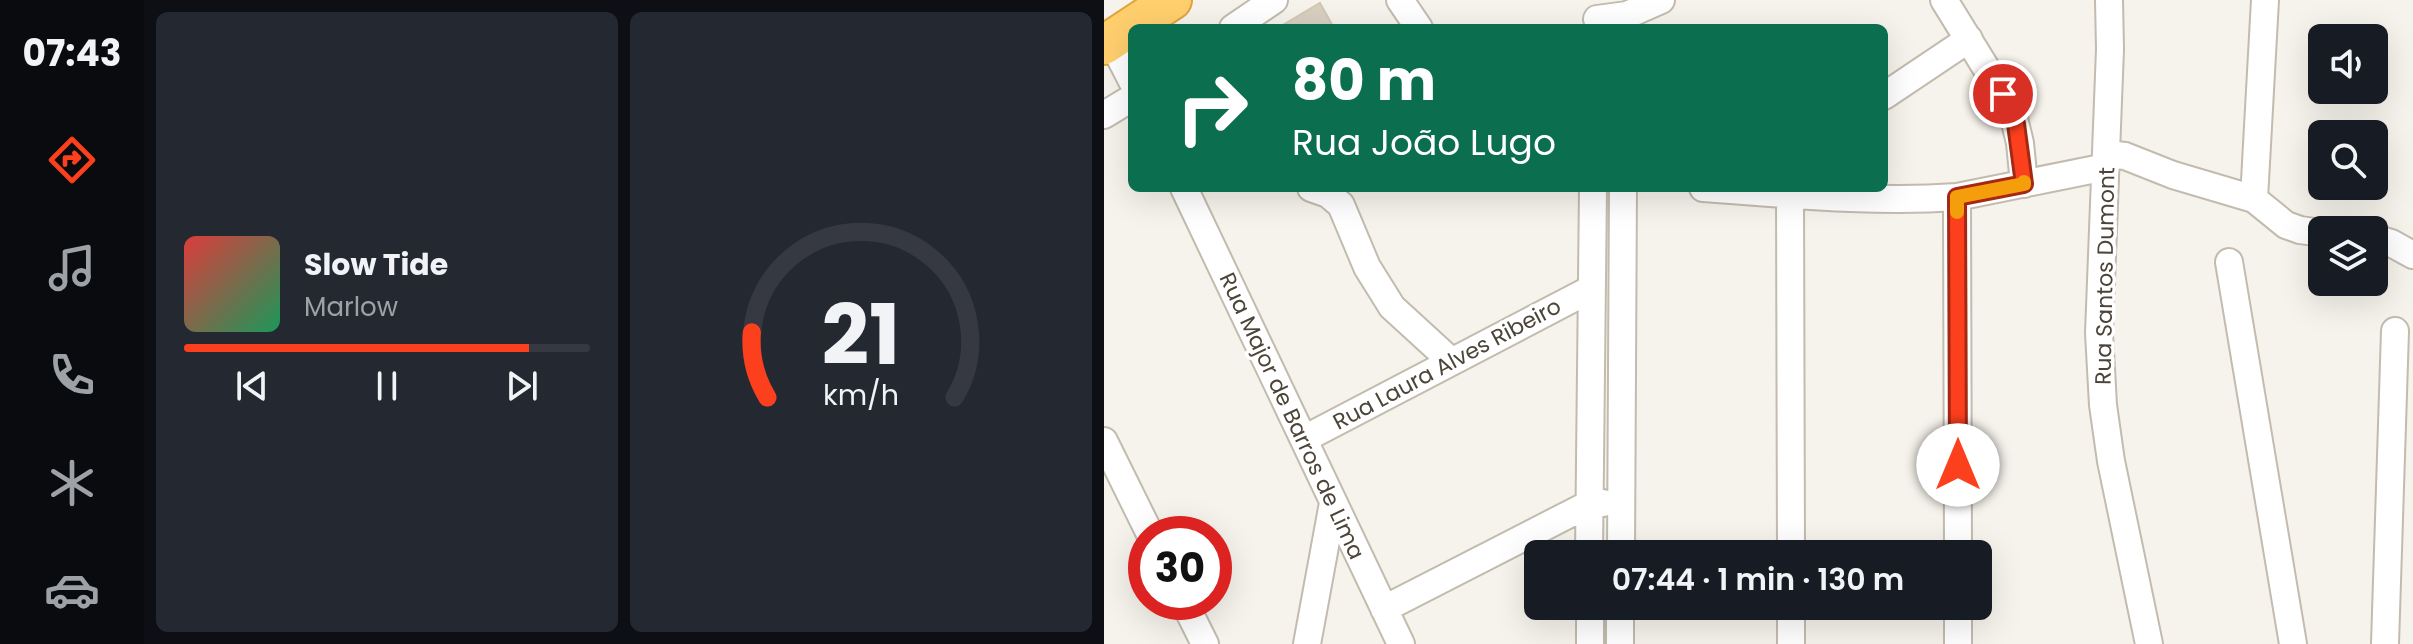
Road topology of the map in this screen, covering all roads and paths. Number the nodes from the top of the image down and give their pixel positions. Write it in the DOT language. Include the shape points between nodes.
graph roads {
  1 [pos="1172,0"];
  2 [pos="1274,0"];
  3 [pos="1400,0"];
  4 [pos="1661,0"];
  5 [pos="1944,0"];
  6 [pos="2109,0"];
  7 [pos="2265,0"];
  8 [pos="1627,14"];
  9 [pos="1597,16"];
  10 [pos="1135,24"];
  11 [pos="1239,24"];
  12 [pos="1416,24"];
  13 [pos="1128,29"];
  14 [pos="1969,39"];
  15 [pos="1108,42"];
  16 [pos="1128,74"];
  17 [pos="1888,93"];
  18 [pos="1128,100"];
  19 [pos="1104,115"];
  20 [pos="2107,161"];
  21 [pos="2024,184"];
  22 [pos="1186,192"];
  23 [pos="1325,192"];
  24 [pos="1593,192"];
  25 [pos="1623,192"];
  26 [pos="1772,192"];
  27 [pos="1790,194"];
  28 [pos="1957,197"];
  29 [pos="2254,199"];
  30 [pos="2308,231"];
  31 [pos="2388,242"];
  32 [pos="2413,255"];
  33 [pos="2229,262"];
  34 [pos="1591,289"];
  35 [pos="2395,331"];
  36 [pos="1451,361"];
  37 [pos="1304,439"];
  38 [pos="1104,441"];
  39 [pos="1621,502"];
  40 [pos="1333,503"];
  41 [pos="1589,504"];
  42 [pos="1141,516"];
  43 [pos="1589,540"];
  44 [pos="1621,540"];
  45 [pos="1791,540"];
  46 [pos="1958,540"];
  47 [pos="1384,609"];
  48 [pos="1193,620"];
  49 [pos="1590,620"];
  50 [pos="1620,620"];
  51 [pos="1791,620"];
  52 [pos="1958,620"];
  53 [pos="1205,644"];
  54 [pos="1307,644"];
  55 [pos="1401,644"];
  56 [pos="1590,644"];
  57 [pos="1620,644"];
  58 [pos="1791,644"];
  59 [pos="1958,644"];
  60 [pos="2149,644"];
  61 [pos="2293,644"];
  62 [pos="2385,644"];
  1 -- 10 [label="highway"];
  2 -- 11 [label="street"];
  3 -- 12 [label="street"];
  4 -- 8 [label="street"];
  5 -- 14 [label="street"];
  6 -- 20 [label="street, Rua Santos Dumont"];
  7 -- 29 [label="street"];
  8 -- 9 [label="street"];
  13 -- 15 [label="highway"];
  14 -- 17 [label="street"];
  14 -- 21 [label="street" via="2012,110"];
  15 -- 16 [label="street"];
  18 -- 19 [label="street"];
  20 -- 21 [label="street"];
  20 -- 29 [label="street" via="2125,156"];
  20 -- 60 [label="street, Rua Santos Dumont" via="2099,333 2103,405"];
  21 -- 28 [label="street"];
  22 -- 37 [label="street, Rua Major de Barros de Lima"];
  23 -- 36 [label="street" via="1341,205 1367,267 1392,307"];
  24 -- 34 [label="street"];
  25 -- 39 [label="street"];
  26 -- 27 [label="street"];
  27 -- 28 [label="street"];
  27 -- 45 [label="street"];
  28 -- 46 [label="street"];
  29 -- 30 [label="street" via="2286,225"];
  31 -- 32 [label="street"];
  33 -- 61 [label="street"];
  34 -- 36 [label="street, Rua Laura Alves Ribeiro"];
  34 -- 41 [label="street"];
  35 -- 62 [label="street"];
  36 -- 37 [label="street, Rua Laura Alves Ribeiro"];
  37 -- 40 [label="street, Rua Major de Barros de Lima"];
  38 -- 42 [label="street"];
  39 -- 41 [label="street"];
  39 -- 44 [label="street"];
  40 -- 47 [label="street, Rua Major de Barros de Lima"];
  40 -- 54 [label="street"];
  41 -- 43 [label="street"];
  41 -- 47 [label="street"];
  47 -- 55 [label="street, Rua Major de Barros de Lima"];
  48 -- 53 [label="street"];
  49 -- 56 [label="street"];
  50 -- 57 [label="street"];
  51 -- 58 [label="street"];
  52 -- 59 [label="street"];
}
